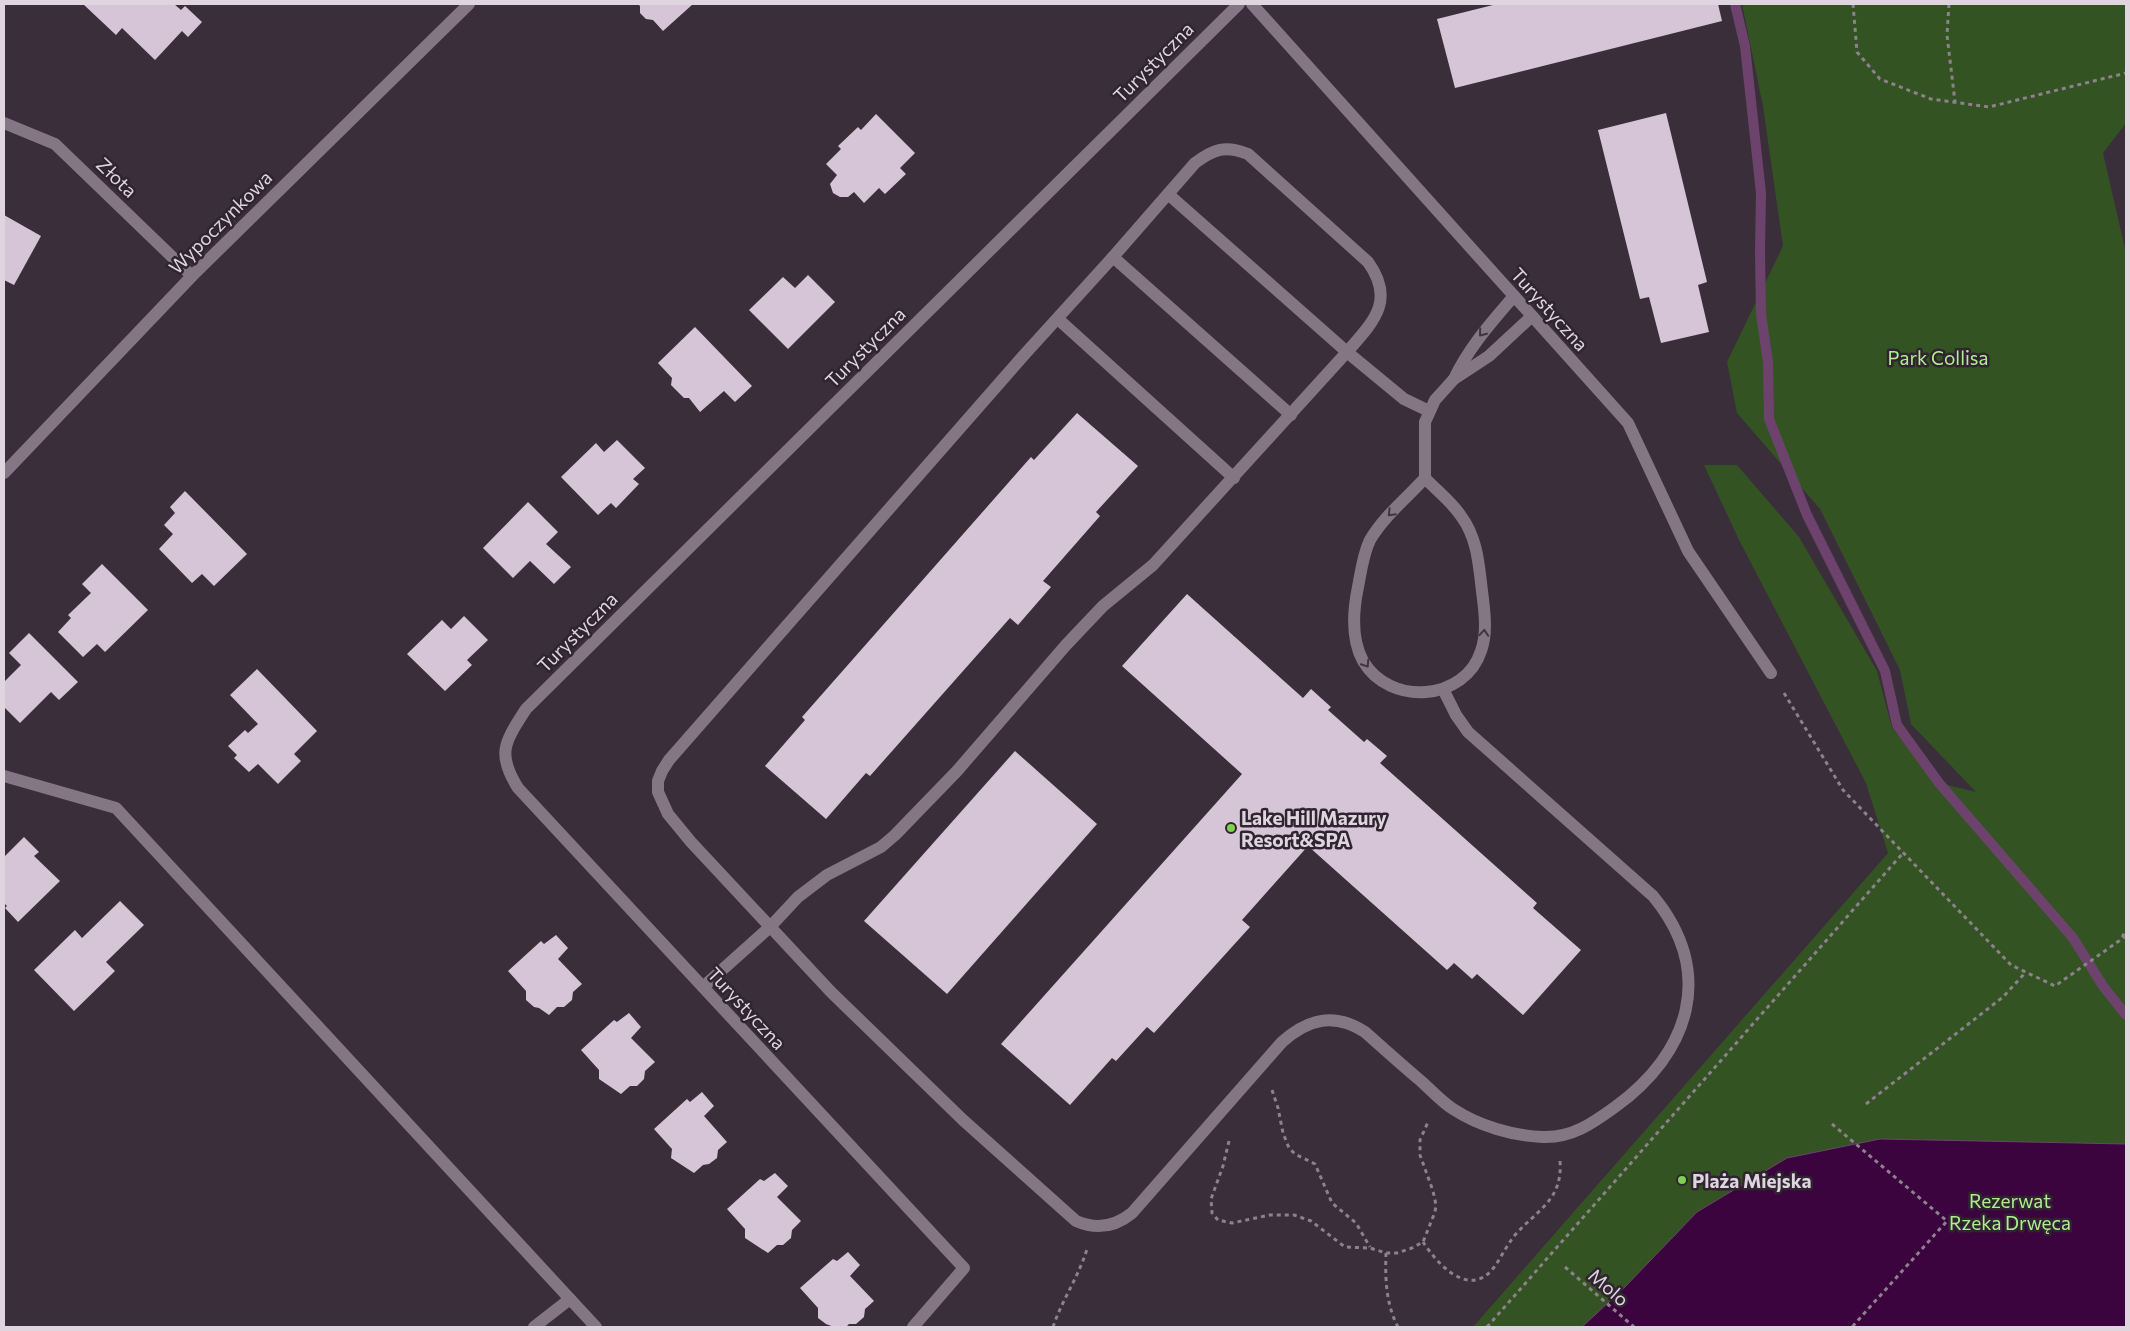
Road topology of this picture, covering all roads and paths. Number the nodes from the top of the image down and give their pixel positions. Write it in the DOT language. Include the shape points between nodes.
graph roads {
  1 [pos="469,4"];
  2 [pos="1238,4"];
  3 [pos="1252,4"];
  4 [pos="1852,4"];
  5 [pos="1948,4"];
  6 [pos="2126,73"];
  7 [pos="1955,102"];
  8 [pos="4,123"];
  9 [pos="1168,194"];
  10 [pos="1113,258"];
  11 [pos="192,276"];
  12 [pos="1514,296"];
  13 [pos="1532,316"];
  14 [pos="1058,319"];
  15 [pos="1347,352"];
  16 [pos="1454,379"];
  17 [pos="1429,411"];
  18 [pos="1291,415"];
  19 [pos="4,473"];
  20 [pos="1234,478"];
  21 [pos="1425,478"];
  22 [pos="1771,673"];
  23 [pos="1443,689"];
  24 [pos="4,776"];
  25 [pos="1903,853"];
  26 [pos="770,927"];
  27 [pos="2126,931"];
  28 [pos="2126,936"];
  29 [pos="2122,938"];
  30 [pos="2026,972"];
  31 [pos="703,987"];
  32 [pos="1261,1067"];
  33 [pos="1442,1100"];
  34 [pos="1230,1101"];
  35 [pos="1866,1104"];
  36 [pos="1832,1124"];
  37 [pos="1558,1136"];
  38 [pos="1093,1226"];
  39 [pos="1423,1242"];
  40 [pos="1370,1248"];
  41 [pos="1386,1253"];
  42 [pos="1565,1267"];
  43 [pos="570,1299"];
  44 [pos="534,1327"];
  45 [pos="596,1327"];
  46 [pos="913,1327"];
  47 [pos="1053,1327"];
  48 [pos="1398,1327"];
  49 [pos="1487,1327"];
  50 [pos="1634,1327"];
  51 [pos="1852,1327"];
  1 -- 11 [label="street, Wypoczynkowa"];
  2 -- 31 [label="street, Turystyczna" via="526,709 511,732 505,761 518,788"];
  3 -- 12 [label="street, Turystyczna"];
  4 -- 7 [label="path" via="1857,52 1880,79 1931,99"];
  5 -- 7 [label="path" via="1947,35"];
  6 -- 7 [label="path" via="1989,107"];
  8 -- 11 [label="street, Złota" via="55,144"];
  9 -- 10 [label="street"];
  9 -- 15 [label="street"];
  9 -- 15 [label="street" via="1207,154 1220,149 1248,154 1368,262 1378,276 1381,303 1375,318"];
  10 -- 14 [label="street"];
  10 -- 18 [label="street"];
  11 -- 19 [label="street, Wypoczynkowa"];
  12 -- 13 [label="street, Turystyczna"];
  12 -- 16 [label="street, one-way" via="1476,339"];
  13 -- 16 [label="street" via="1488,356"];
  13 -- 22 [label="street, Turystyczna" via="1628,423 1688,551"];
  14 -- 20 [label="street"];
  14 -- 26 [label="street" via="662,770 658,792 668,814"];
  15 -- 17 [label="street" via="1404,399"];
  15 -- 18 [label="street"];
  16 -- 17 [label="street"];
  17 -- 21 [label="street" via="1424,428"];
  18 -- 20 [label="street"];
  20 -- 26 [label="street" via="1153,565 1103,606 957,771 895,835 881,848 814,884"];
  23 -- 21 [label="street, one-way" via="1470,672 1477,662 1485,638 1484,606 1473,536 1462,516"];
  21 -- 23 [label="street, one-way" via="1385,519 1369,543 1356,592 1354,632 1364,663 1380,680 1411,692"];
  22 -- 25 [label="path" via="1843,790"];
  23 -- 37 [label="street" via="1468,732 1653,896 1666,912 1683,950 1689,994 1678,1036 1669,1052 1644,1085 1625,1100 1580,1131"];
  24 -- 43 [label="street" via="116,808"];
  25 -- 30 [label="path" via="2011,965"];
  25 -- 49 [label="path"];
  26 -- 31 [label="street"];
  26 -- 38 [label="street" via="831,992 963,1120 1076,1221"];
  27 -- 29 [label="path"];
  28 -- 29 [label="path"];
  29 -- 30 [label="path" via="2055,986"];
  30 -- 35 [label="path" via="2003,997"];
  31 -- 46 [label="street, Turystyczna" via="964,1268"];
  32 -- 33 [label="street" via="1295,1031 1308,1024 1339,1020 1365,1032"];
  32 -- 34 [label="street"];
  32 -- 40 [label="path" via="1278,1108 1289,1148 1315,1164 1332,1203 1356,1223"];
  33 -- 37 [label="street" via="1475,1121 1494,1128 1544,1137"];
  33 -- 39 [label="path" via="1420,1140 1420,1155 1436,1205"];
  34 -- 38 [label="street" via="1132,1213 1112,1225"];
  34 -- 40 [label="path" via="1226,1155 1211,1199 1215,1217 1232,1224 1270,1215 1294,1215 1311,1221 1345,1247"];
  36 -- 51 [label="path" via="1947,1221"];
  37 -- 39 [label="path" via="1561,1171 1558,1187 1485,1276 1471,1280 1453,1276 1438,1263"];
  38 -- 47 [label="path" via="1081,1267"];
  39 -- 41 [label="path" via="1404,1251"];
  40 -- 41 [label="path"];
  41 -- 48 [label="path" via="1388,1301"];
  42 -- 50 [label="path, Molo"];
  43 -- 44 [label="street"];
  43 -- 45 [label="street"];
}
